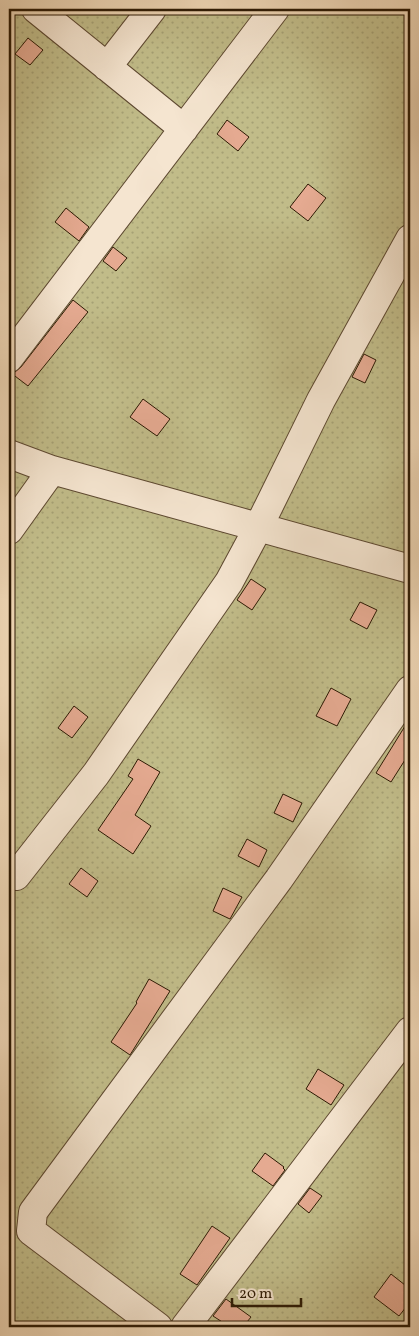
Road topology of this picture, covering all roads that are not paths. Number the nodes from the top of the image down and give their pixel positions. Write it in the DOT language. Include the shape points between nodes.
graph roads {
  1 [pos="36,9"];
  2 [pos="152,9"];
  3 [pos="276,9"];
  4 [pos="107,66"];
  5 [pos="184,129"];
  6 [pos="410,239"];
  7 [pos="9,358"];
  8 [pos="9,454"];
  9 [pos="52,470"];
  10 [pos="258,528"];
  11 [pos="9,530"];
  12 [pos="410,569"];
  13 [pos="410,690"];
  14 [pos="16,876"];
  15 [pos="410,1030"];
  16 [pos="158,1327"];
  17 [pos="186,1327"];
  1 -- 4 [label="street"];
  2 -- 4 [label="street"];
  3 -- 5 [label="street"];
  4 -- 5 [label="street"];
  5 -- 7 [label="street"];
  6 -- 10 [label="street" via="320,400"];
  8 -- 9 [label="street"];
  9 -- 10 [label="street"];
  9 -- 11 [label="street"];
  10 -- 12 [label="street"];
  10 -- 14 [label="street" via="229,582 96,774"];
  13 -- 16 [label="street" via="279,879 33,1212 31,1230"];
  15 -- 17 [label="street"];
}
